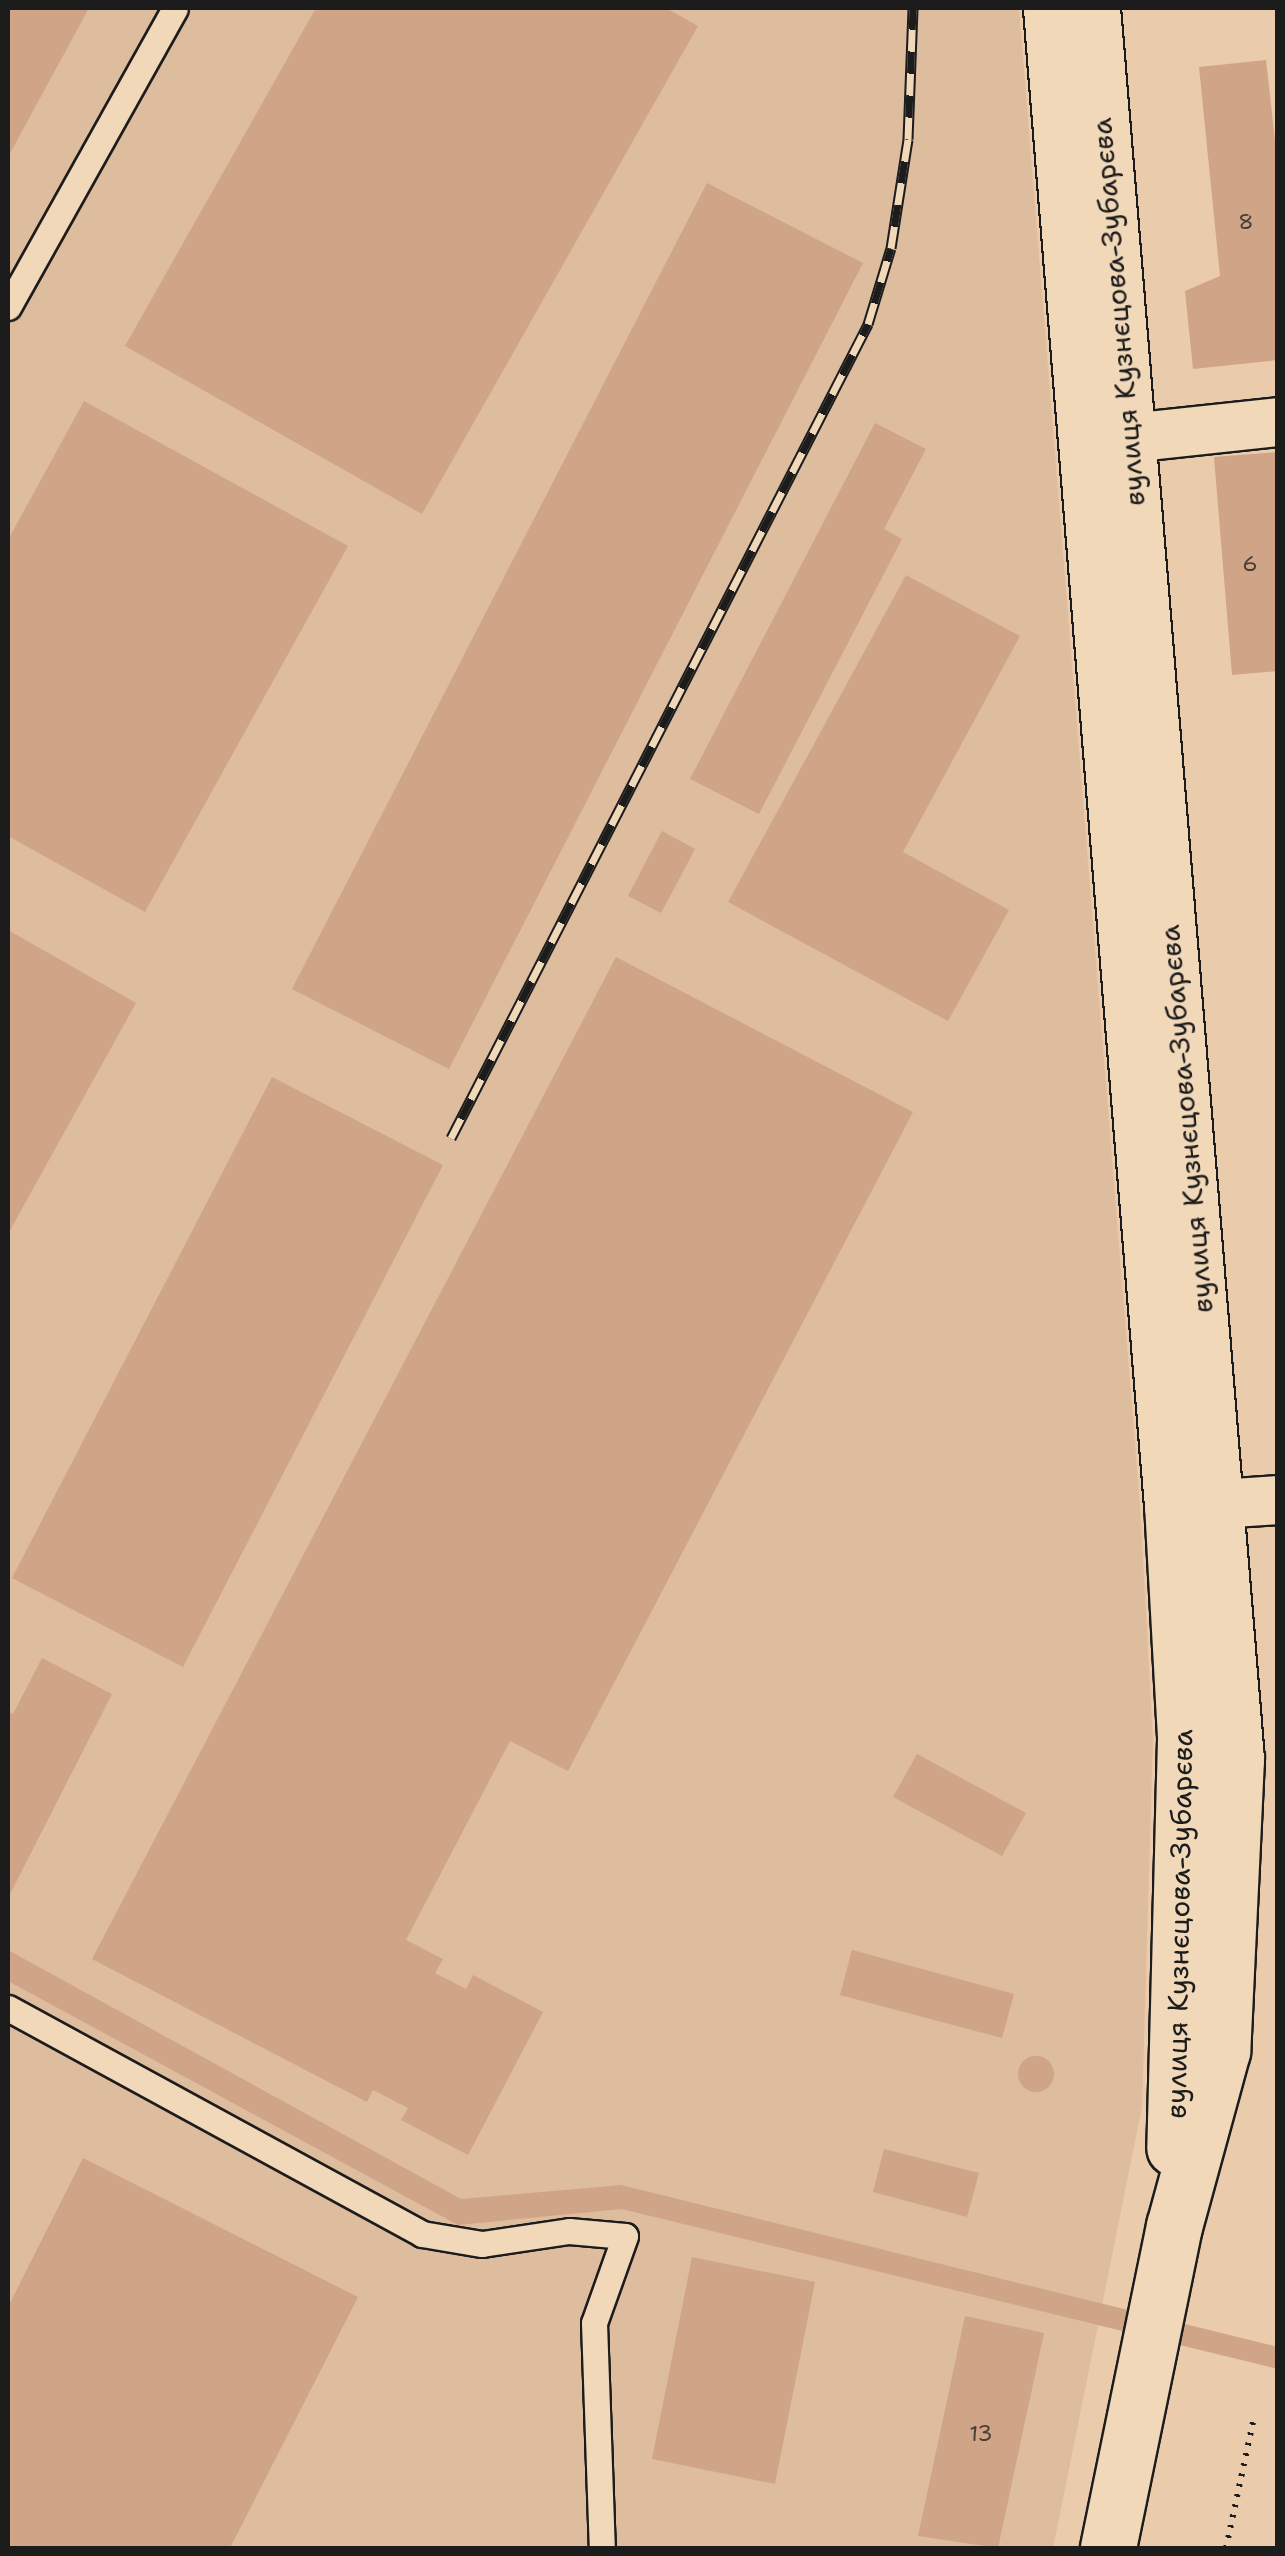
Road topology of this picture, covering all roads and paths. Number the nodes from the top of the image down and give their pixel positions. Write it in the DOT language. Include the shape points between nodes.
graph roads {
  1 [pos="175,8"];
  2 [pos="1052,8"];
  3 [pos="1092,8"];
  4 [pos="8,307"];
  5 [pos="1278,422"];
  6 [pos="1129,438"];
  7 [pos="1278,1500"];
  8 [pos="1218,1504"];
  9 [pos="8,2008"];
  10 [pos="1174,2226"];
  11 [pos="1254,2416"];
  12 [pos="602,2548"];
  13 [pos="1108,2548"];
  14 [pos="1226,2548"];
  1 -- 4 [label="lane"];
  2 -- 10 [label="main road, вулиця Кузнєцова-Зубарєва" via="1185,1738"];
  3 -- 6 [label="main road, вулиця Кузнєцова-Зубарєва"];
  5 -- 6 [label="street"];
  6 -- 8 [label="main road, вулиця Кузнєцова-Зубарєва"];
  7 -- 8 [label="street"];
  8 -- 10 [label="main road, вулиця Кузнєцова-Зубарєва" via="1236,1759 1231,1959 1222,2051"];
  9 -- 12 [label="lane" via="422,2234 482,2244 569,2232 625,2236 594,2323"];
  10 -- 13 [label="main road, вулиця Кузнєцова-Зубарєва"];
  11 -- 14 [label="path"];
}
